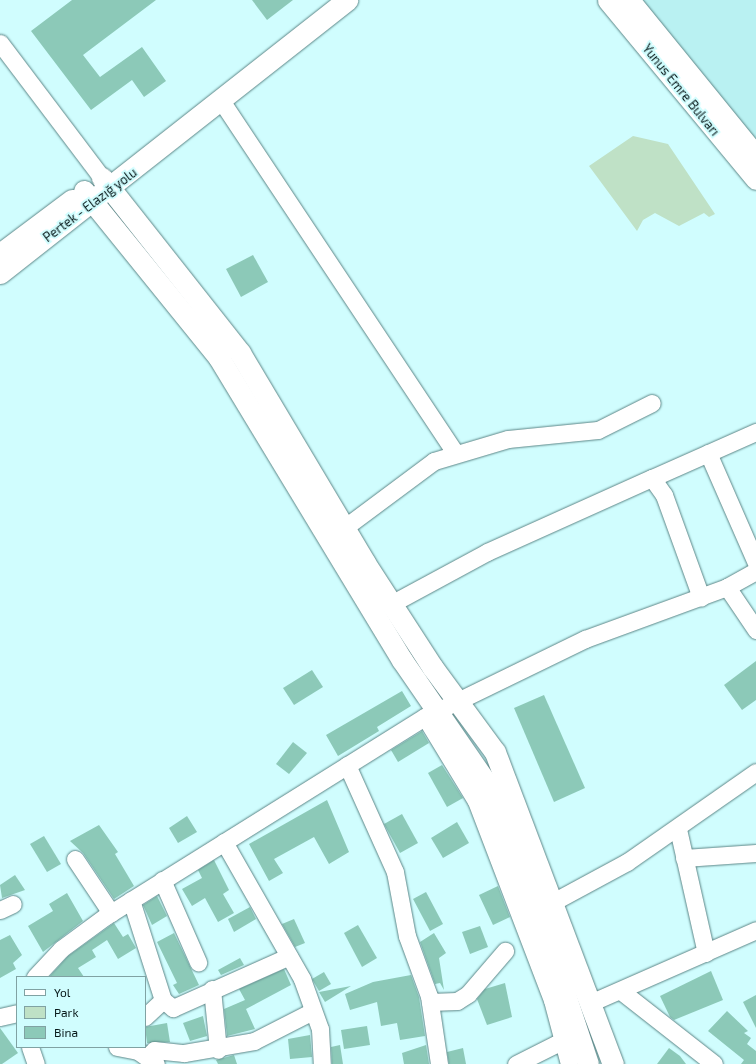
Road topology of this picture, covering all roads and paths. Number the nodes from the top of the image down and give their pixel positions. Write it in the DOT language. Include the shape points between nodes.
graph roads {
  1 [pos="348,0"];
  2 [pos="608,0"];
  3 [pos="629,0"];
  4 [pos="0,43"];
  5 [pos="220,98"];
  6 [pos="756,156"];
  7 [pos="756,180"];
  8 [pos="107,183"];
  9 [pos="89,197"];
  10 [pos="0,254"];
  11 [pos="0,273"];
  12 [pos="652,403"];
  13 [pos="756,432"];
  14 [pos="708,453"];
  15 [pos="456,454"];
  16 [pos="652,478"];
  17 [pos="344,528"];
  18 [pos="756,563"];
  19 [pos="756,571"];
  20 [pos="727,587"];
  21 [pos="701,597"];
  22 [pos="392,604"];
  23 [pos="756,630"];
  24 [pos="459,700"];
  25 [pos="431,714"];
  26 [pos="347,765"];
  27 [pos="756,772"];
  28 [pos="678,829"];
  29 [pos="224,842"];
  30 [pos="756,852"];
  31 [pos="684,858"];
  32 [pos="76,859"];
  33 [pos="162,880"];
  34 [pos="131,900"];
  35 [pos="553,902"];
  36 [pos="111,913"];
  37 [pos="756,930"];
  38 [pos="505,951"];
  39 [pos="706,952"];
  40 [pos="289,956"];
  41 [pos="198,962"];
  42 [pos="36,976"];
  43 [pos="212,989"];
  44 [pos="621,991"];
  45 [pos="163,1000"];
  46 [pos="430,1002"];
  47 [pos="590,1003"];
  48 [pos="313,1011"];
  49 [pos="16,1013"];
  50 [pos="146,1016"];
  51 [pos="0,1017"];
  52 [pos="562,1041"];
  53 [pos="30,1048"];
  54 [pos="123,1048"];
  55 [pos="218,1050"];
  56 [pos="153,1062"];
  57 [pos="36,1064"];
  58 [pos="322,1064"];
  59 [pos="439,1064"];
  60 [pos="516,1064"];
  61 [pos="569,1064"];
  62 [pos="588,1064"];
  63 [pos="613,1064"];
  64 [pos="714,1064"];
  1 -- 5 [label="main road, Pertek - Elazığ yolu"];
  2 -- 7 [label="main road, Yunus Emre Bulvarı"];
  3 -- 6 [label="main road, Yunus Emre Bulvarı"];
  4 -- 8 [label="street"];
  5 -- 8 [label="main road, Pertek - Elazığ yolu" via="175,132 163,148"];
  5 -- 15 [label="street"];
  8 -- 9 [label="main road, Pertek - Elazığ yolu"];
  8 -- 17 [label="main road" via="240,353"];
  9 -- 10 [label="main road, Pertek - Elazığ yolu"];
  9 -- 11 [label="main road, Pertek - Elazığ yolu"];
  9 -- 25 [label="main road" via="219,358 402,660"];
  12 -- 15 [label="street" via="598,430 508,439"];
  13 -- 14 [label="street"];
  14 -- 16 [label="street"];
  14 -- 18 [label="street"];
  15 -- 17 [label="street" via="434,461"];
  16 -- 21 [label="street" via="664,495"];
  16 -- 22 [label="street" via="487,552"];
  17 -- 22 [label="main road"];
  19 -- 20 [label="street"];
  20 -- 21 [label="street"];
  20 -- 23 [label="street"];
  21 -- 24 [label="street" via="585,640"];
  22 -- 24 [label="main road"];
  24 -- 25 [label="street"];
  24 -- 35 [label="main road" via="505,773"];
  25 -- 26 [label="street"];
  25 -- 52 [label="street" via="476,801 552,1000"];
  25 -- 62 [label="main road" via="473,760 496,804 548,942"];
  26 -- 29 [label="street"];
  26 -- 46 [label="street" via="395,872 407,936"];
  27 -- 28 [label="street"];
  28 -- 31 [label="street"];
  28 -- 35 [label="street" via="627,862"];
  29 -- 33 [label="street"];
  29 -- 40 [label="street"];
  30 -- 31 [label="street"];
  31 -- 39 [label="street"];
  32 -- 36 [label="street"];
  33 -- 34 [label="street"];
  33 -- 41 [label="street"];
  34 -- 36 [label="street"];
  34 -- 45 [label="street"];
  35 -- 47 [label="main road"];
  36 -- 42 [label="street" via="61,949"];
  37 -- 39 [label="street"];
  38 -- 46 [label="street" via="468,994 457,1001"];
  39 -- 44 [label="street"];
  40 -- 43 [label="street"];
  40 -- 48 [label="street"];
  43 -- 45 [label="street" via="173,1008"];
  43 -- 55 [label="street"];
  44 -- 47 [label="street"];
  44 -- 64 [label="street"];
  45 -- 50 [label="street"];
  46 -- 59 [label="street"];
  47 -- 63 [label="main road"];
  48 -- 55 [label="street" via="254,1041"];
  48 -- 58 [label="street" via="320,1029"];
  49 -- 51 [label="street"];
  52 -- 60 [label="street"];
  52 -- 61 [label="street"];
  53 -- 57 [label="street"];
  54 -- 56 [label="street"];
  55 -- 56 [label="street" via="184,1053 154,1050"];
}
